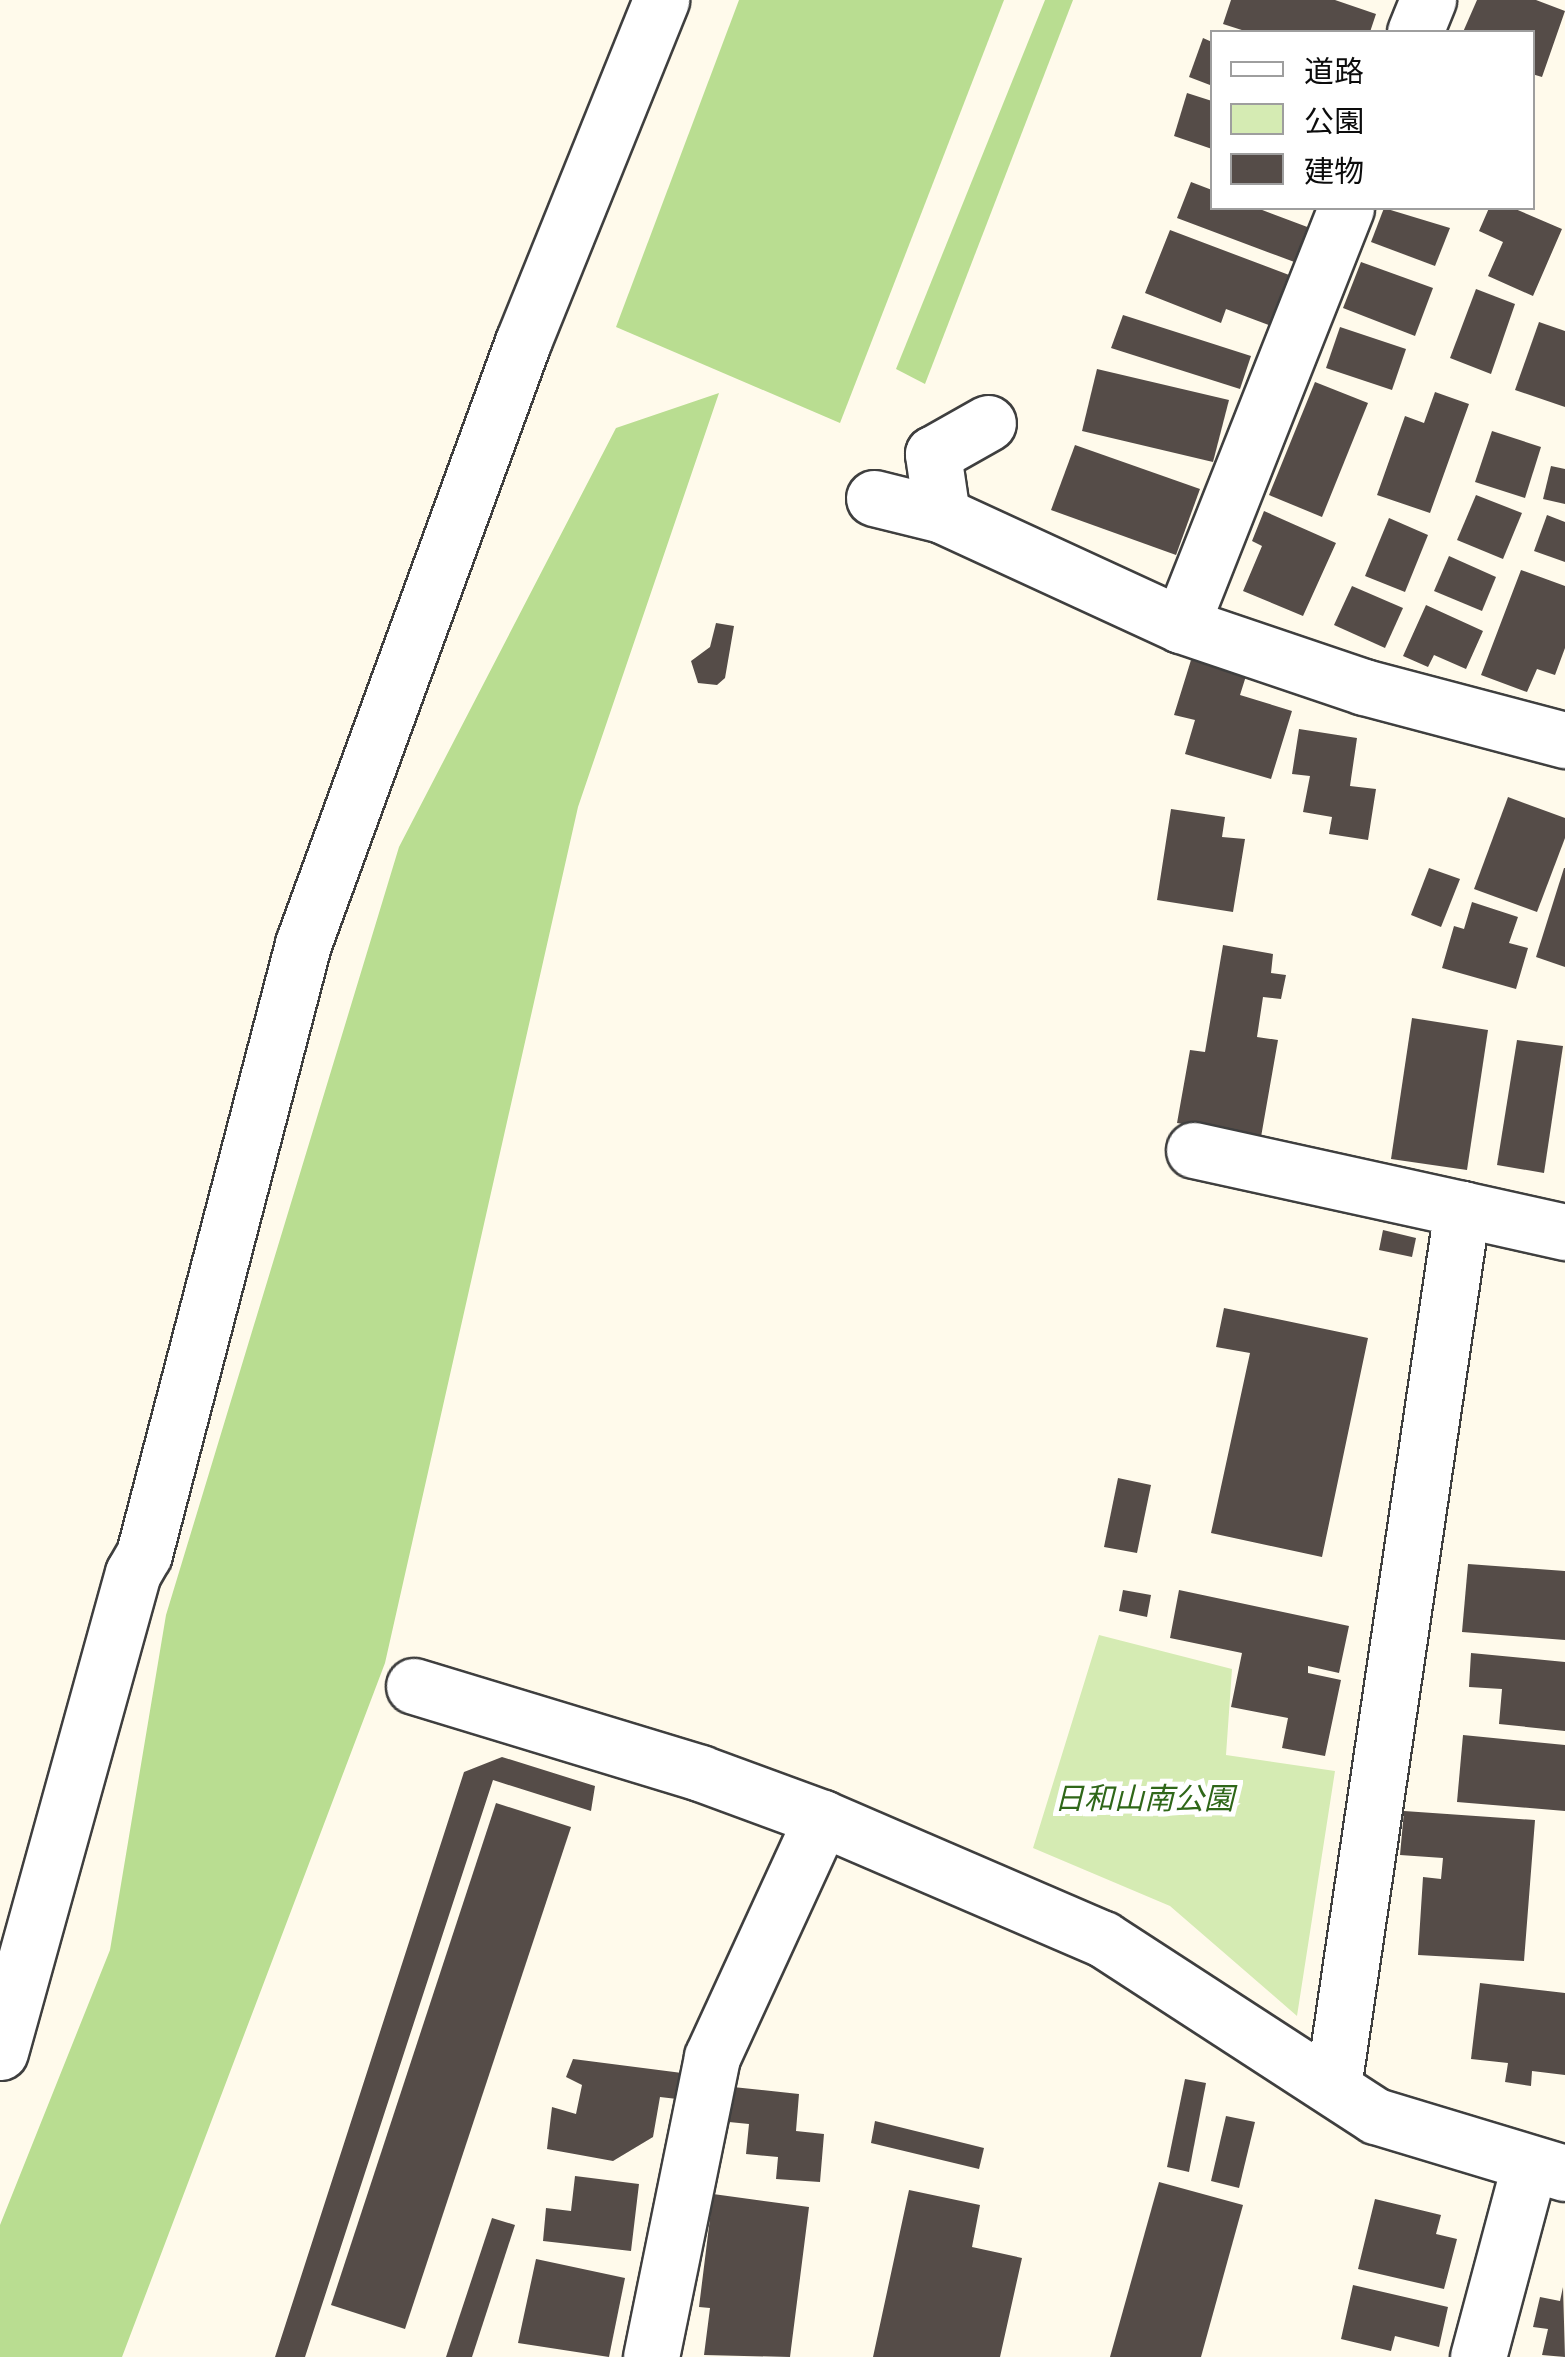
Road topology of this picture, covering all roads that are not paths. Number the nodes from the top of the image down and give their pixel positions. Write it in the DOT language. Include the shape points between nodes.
graph roads {
  1 [pos="661,0"];
  2 [pos="1428,0"];
  3 [pos="1416,30"];
  4 [pos="1345,210"];
  5 [pos="988,423"];
  6 [pos="874,498"];
  7 [pos="942,515"];
  8 [pos="1180,624"];
  9 [pos="1565,740"];
  10 [pos="1194,1150"];
  11 [pos="1462,1209"];
  12 [pos="1565,1232"];
  13 [pos="414,1686"];
  14 [pos="822,1818"];
  15 [pos="0,2052"];
  16 [pos="1333,2087"];
  17 [pos="1547,2169"];
  18 [pos="651,2357"];
  19 [pos="1478,2357"];
  1 -- 15 [label="street" via="523,342 302,944 144,1554 133,1573"];
  2 -- 3 [label="street"];
  4 -- 8 [label="street"];
  5 -- 7 [label="street" via="933,454"];
  6 -- 7 [label="street"];
  7 -- 8 [label="street"];
  8 -- 9 [label="street" via="1364,687"];
  10 -- 11 [label="street"];
  11 -- 12 [label="street"];
  11 -- 16 [label="street"];
  13 -- 14 [label="street" via="700,1773"];
  14 -- 16 [label="street" via="1103,1939"];
  14 -- 18 [label="street" via="712,2058"];
  16 -- 17 [label="street" via="1376,2116"];
  17 -- 19 [label="street"];
}
